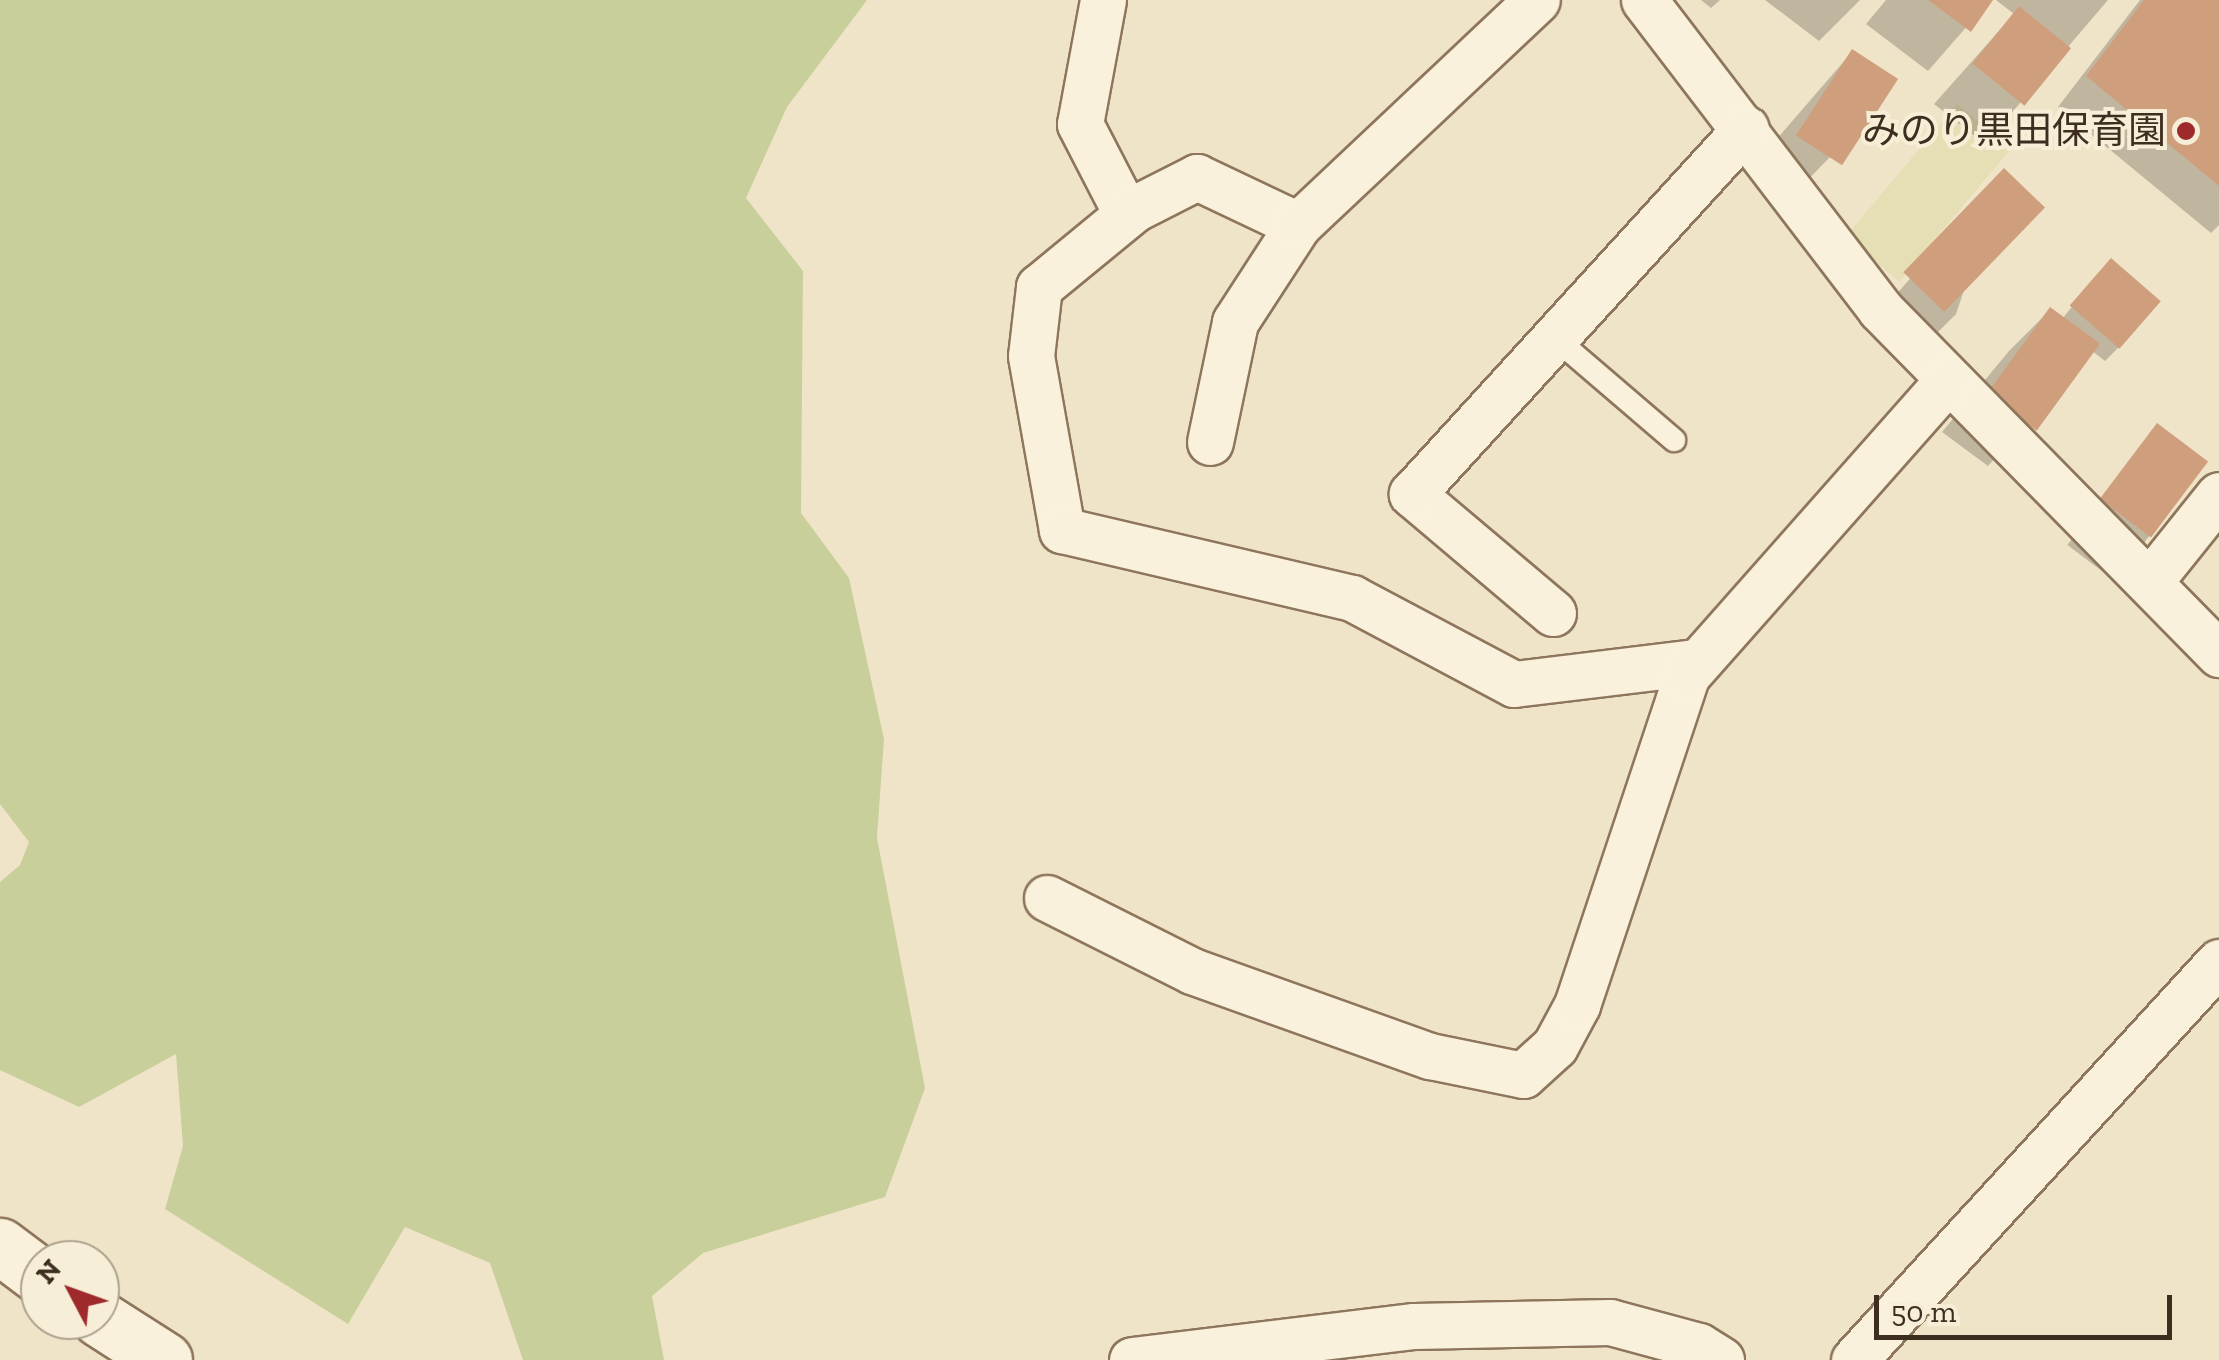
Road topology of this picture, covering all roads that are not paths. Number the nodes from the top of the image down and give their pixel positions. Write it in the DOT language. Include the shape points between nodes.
graph roads {
  1 [pos="1104,0"];
  2 [pos="1537,0"];
  3 [pos="1644,0"];
  4 [pos="1746,128"];
  5 [pos="1128,215"];
  6 [pos="1298,225"];
  7 [pos="1555,338"];
  8 [pos="1948,380"];
  9 [pos="1674,440"];
  10 [pos="1210,442"];
  11 [pos="2219,495"];
  12 [pos="2150,581"];
  13 [pos="1553,612"];
  14 [pos="2219,654"];
  15 [pos="1697,662"];
  16 [pos="1047,898"];
  17 [pos="2219,962"];
  18 [pos="120,1332"];
  19 [pos="1667,1350"];
  20 [pos="164,1360"];
  21 [pos="1132,1360"];
  22 [pos="1721,1360"];
  23 [pos="1854,1360"];
  1 -- 5 [label="street" via="1080,124"];
  2 -- 6 [label="street"];
  3 -- 4 [label="street"];
  4 -- 7 [label="street"];
  4 -- 8 [label="street" via="1880,309"];
  5 -- 6 [label="street" via="1198,178"];
  5 -- 15 [label="street" via="1039,286 1031,356 1062,530 1352,598 1514,684"];
  6 -- 10 [label="street" via="1235,322"];
  7 -- 9 [label="lane"];
  7 -- 13 [label="street" via="1412,494"];
  8 -- 12 [label="street"];
  8 -- 15 [label="street"];
  11 -- 12 [label="street"];
  12 -- 14 [label="street"];
  15 -- 16 [label="street" via="1687,675 1577,1006 1555,1046 1523,1076 1430,1056 1192,971"];
  17 -- 23 [label="street"];
  18 -- 20 [label="street"];
  19 -- 21 [label="street" via="1610,1322 1414,1326"];
  19 -- 22 [label="street"];
}
